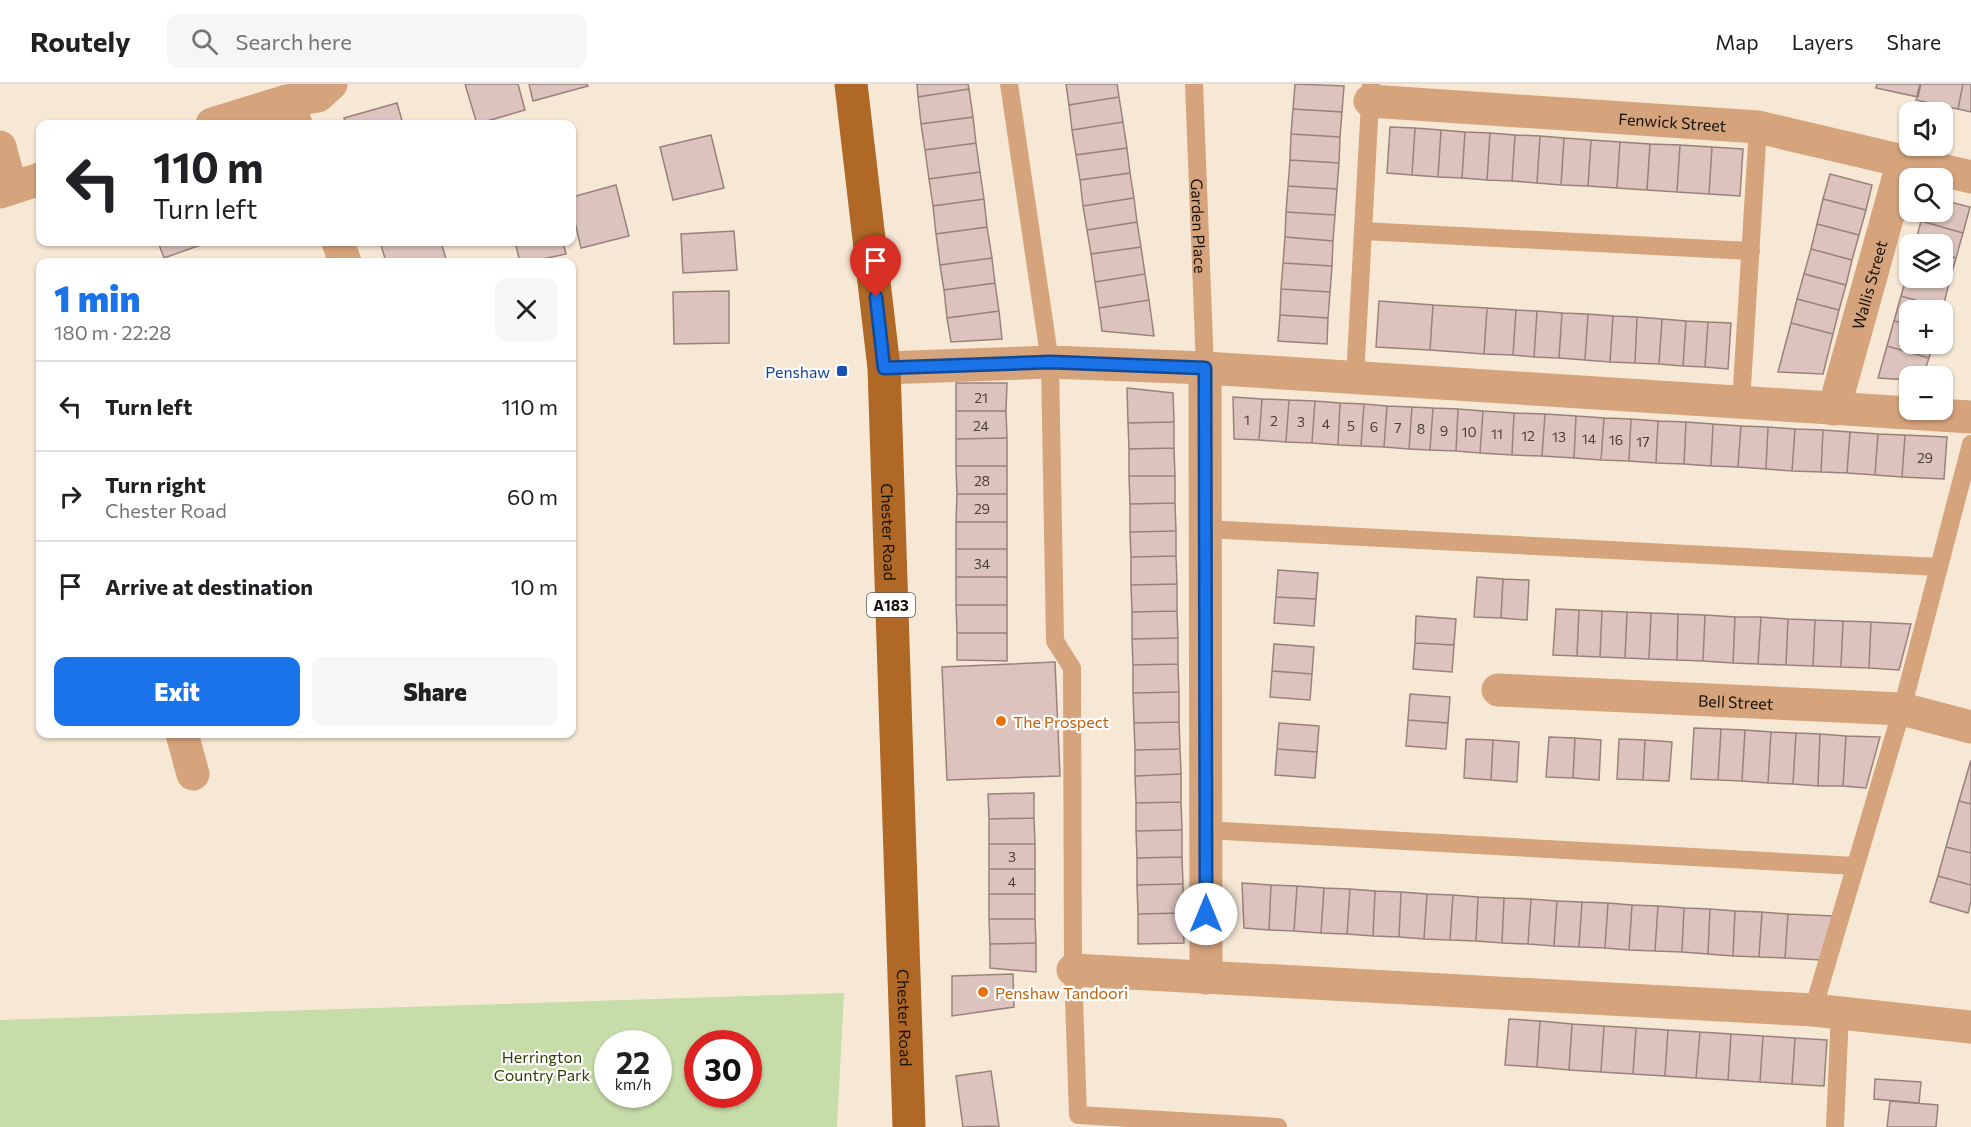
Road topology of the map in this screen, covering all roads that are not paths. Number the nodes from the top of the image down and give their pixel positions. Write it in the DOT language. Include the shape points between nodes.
graph roads {
  1 [pos="331,84"];
  2 [pos="851,84"];
  3 [pos="1009,84"];
  4 [pos="1194,84"];
  5 [pos="1370,92"];
  6 [pos="1516,97"];
  7 [pos="291,113"];
  8 [pos="241,120"];
  9 [pos="1758,127"];
  10 [pos="0,147"];
  11 [pos="1903,161"];
  12 [pos="1971,177"];
  13 [pos="17,186"];
  14 [pos="1363,231"];
  15 [pos="1750,251"];
  16 [pos="1050,362"];
  17 [pos="884,368"];
  18 [pos="1205,368"];
  19 [pos="1355,378"];
  20 [pos="1741,403"];
  21 [pos="1834,409"];
  22 [pos="1971,417"];
  23 [pos="1971,444"];
  24 [pos="1206,529"];
  25 [pos="1939,567"];
  26 [pos="1498,690"];
  27 [pos="1902,710"];
  28 [pos="1971,727"];
  29 [pos="183,738"];
  30 [pos="193,774"];
  31 [pos="1206,830"];
  32 [pos="1855,866"];
  33 [pos="1073,970"];
  34 [pos="1206,978"];
  35 [pos="1827,1012"];
  36 [pos="1971,1027"];
  37 [pos="909,1127"];
  38 [pos="1278,1127"];
  39 [pos="1835,1127"];
  1 -- 7 [label="street"];
  2 -- 17 [label="main road, Chester Road / A183"];
  3 -- 16 [label="lane"];
  4 -- 18 [label="lane, Garden Place"];
  5 -- 6 [label="street, Fenwick Street"];
  5 -- 14 [label="lane"];
  6 -- 9 [label="street, Fenwick Street"];
  7 -- 8 [label="street"];
  9 -- 11 [label="street, Fenwick Street"];
  9 -- 15 [label="lane"];
  10 -- 13 [label="street"];
  11 -- 12 [label="street, Fenwick Street"];
  11 -- 21 [label="street, Wallis Street"];
  14 -- 15 [label="lane"];
  14 -- 19 [label="lane"];
  15 -- 20 [label="lane"];
  16 -- 17 [label="street"];
  16 -- 18 [label="street"];
  16 -- 33 [label="lane" via="1055,641 1072,668"];
  17 -- 37 [label="main road, Chester Road / A183"];
  18 -- 19 [label="street"];
  18 -- 24 [label="street"];
  19 -- 20 [label="street"];
  20 -- 21 [label="street"];
  21 -- 22 [label="street"];
  23 -- 25 [label="lane"];
  24 -- 25 [label="lane"];
  24 -- 31 [label="street"];
  25 -- 27 [label="lane"];
  26 -- 27 [label="street, Bell Street"];
  27 -- 28 [label="street, Bell Street"];
  27 -- 32 [label="lane"];
  29 -- 30 [label="street"];
  31 -- 32 [label="lane"];
  31 -- 34 [label="street"];
  32 -- 35 [label="lane"];
  33 -- 34 [label="street"];
  33 -- 38 [label="lane" via="1078,1115"];
  34 -- 35 [label="street"];
  35 -- 36 [label="street"];
  35 -- 39 [label="lane"];
}
